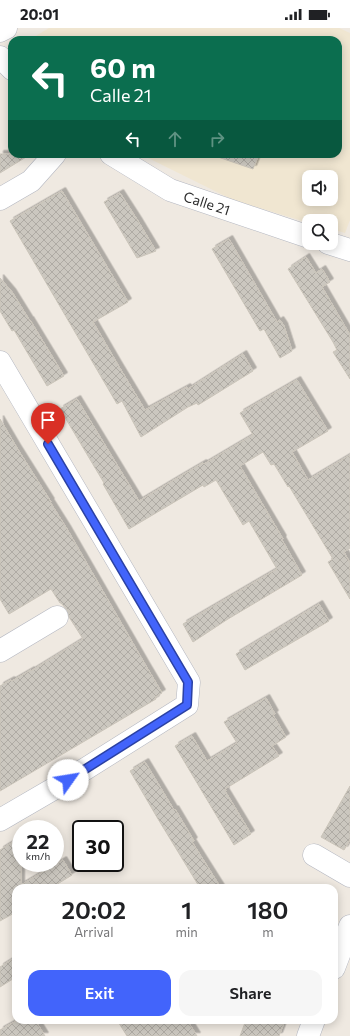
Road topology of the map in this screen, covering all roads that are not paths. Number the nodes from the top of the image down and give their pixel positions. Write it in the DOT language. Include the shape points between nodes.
graph roads {
  1 [pos="6,28"];
  2 [pos="0,31"];
  3 [pos="0,57"];
  4 [pos="8,65"];
  5 [pos="51,158"];
  6 [pos="118,158"];
  7 [pos="0,199"];
  8 [pos="302,235"];
  9 [pos="338,246"];
  10 [pos="350,250"];
  11 [pos="0,362"];
  12 [pos="57,617"];
  13 [pos="1,649"];
  14 [pos="0,820"];
  15 [pos="314,855"];
  16 [pos="350,876"];
  17 [pos="350,926"];
  18 [pos="338,958"];
  1 -- 2 [label="street"];
  3 -- 4 [label="street"];
  5 -- 7 [label="street" via="31,181"];
  6 -- 8 [label="street, Calle 21" via="170,190"];
  9 -- 10 [label="street"];
  11 -- 14 [label="street" via="188,682 187,705"];
  12 -- 13 [label="street"];
  15 -- 16 [label="street"];
  17 -- 18 [label="street"];
}
